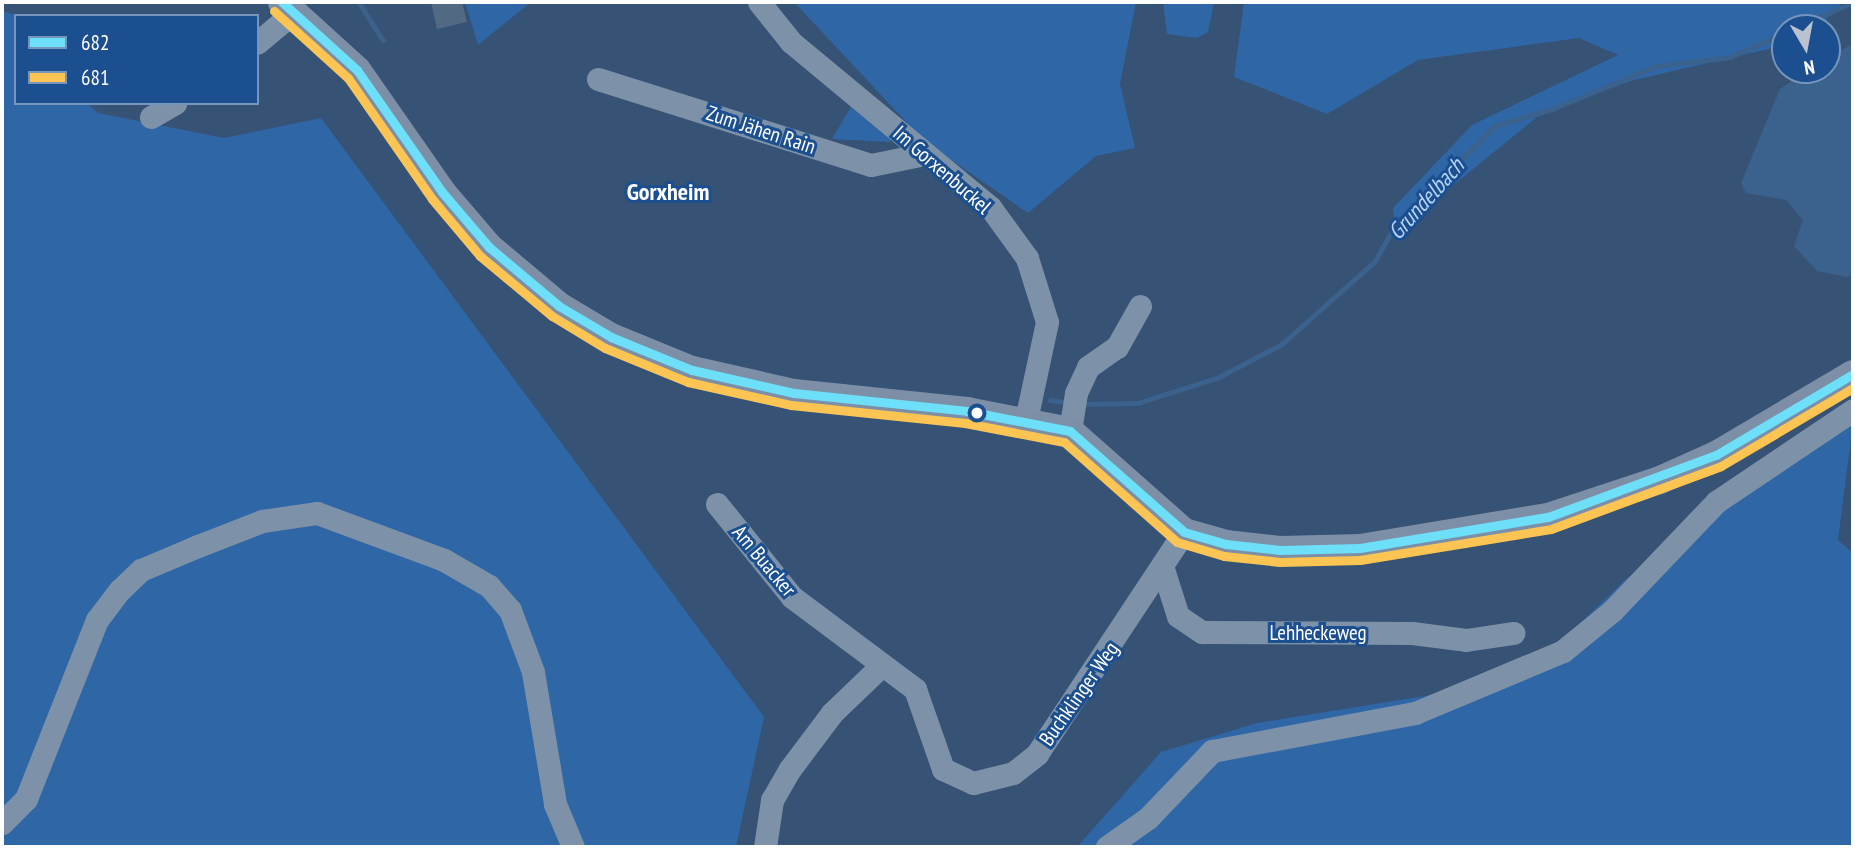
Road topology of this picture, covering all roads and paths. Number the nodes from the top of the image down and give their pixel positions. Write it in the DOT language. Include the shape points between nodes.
graph roads {
  1 [pos="759,2"];
  2 [pos="288,7"];
  3 [pos="259,41"];
  4 [pos="598,79"];
  5 [pos="172,105"];
  6 [pos="151,117"];
  7 [pos="925,154"];
  8 [pos="1140,306"];
  9 [pos="1853,374"];
  10 [pos="1853,410"];
  11 [pos="1073,412"];
  12 [pos="1026,420"];
  13 [pos="717,504"];
  14 [pos="1184,532"];
  15 [pos="1163,569"];
  16 [pos="1513,633"];
  17 [pos="882,665"];
  18 [pos="2,822"];
  19 [pos="573,847"];
  20 [pos="765,847"];
  21 [pos="1107,847"];
  1 -- 7 [label="street, Im Gorxenbuckel" via="792,42"];
  2 -- 3 [label="street"];
  2 -- 12 [label="main road" via="357,69 442,192 489,247 559,306 611,337 692,370 794,393"];
  4 -- 7 [label="street, Zum Jähen Rain" via="871,165"];
  5 -- 6 [label="street"];
  7 -- 12 [label="street, Im Gorxenbuckel" via="990,208 1027,258 1040,288 1046,347"];
  8 -- 11 [label="street" via="1117,347 1088,367"];
  9 -- 14 [label="main road" via="1716,455 1626,493 1548,517 1360,548 1304,551 1226,544"];
  10 -- 21 [label="street" via="1716,502 1612,611 1563,651 1415,713 1212,751 1142,824"];
  11 -- 12 [label="main road"];
  11 -- 14 [label="main road"];
  13 -- 17 [label="street, Am Buacker" via="792,597"];
  14 -- 15 [label="street, Buchklinger Weg"];
  15 -- 16 [label="street, Lehheckeweg" via="1178,616 1202,632 1412,633 1466,640"];
  15 -- 17 [label="street, Buchklinger Weg" via="1058,729 1037,754 995,780 963,781 943,769 919,695"];
  17 -- 20 [label="street" via="832,713 790,769 772,800"];
  18 -- 19 [label="street" via="26,799 97,620 120,590 141,570 198,546 283,516 317,513 444,560 489,586 510,610 533,671 555,804"];
}
